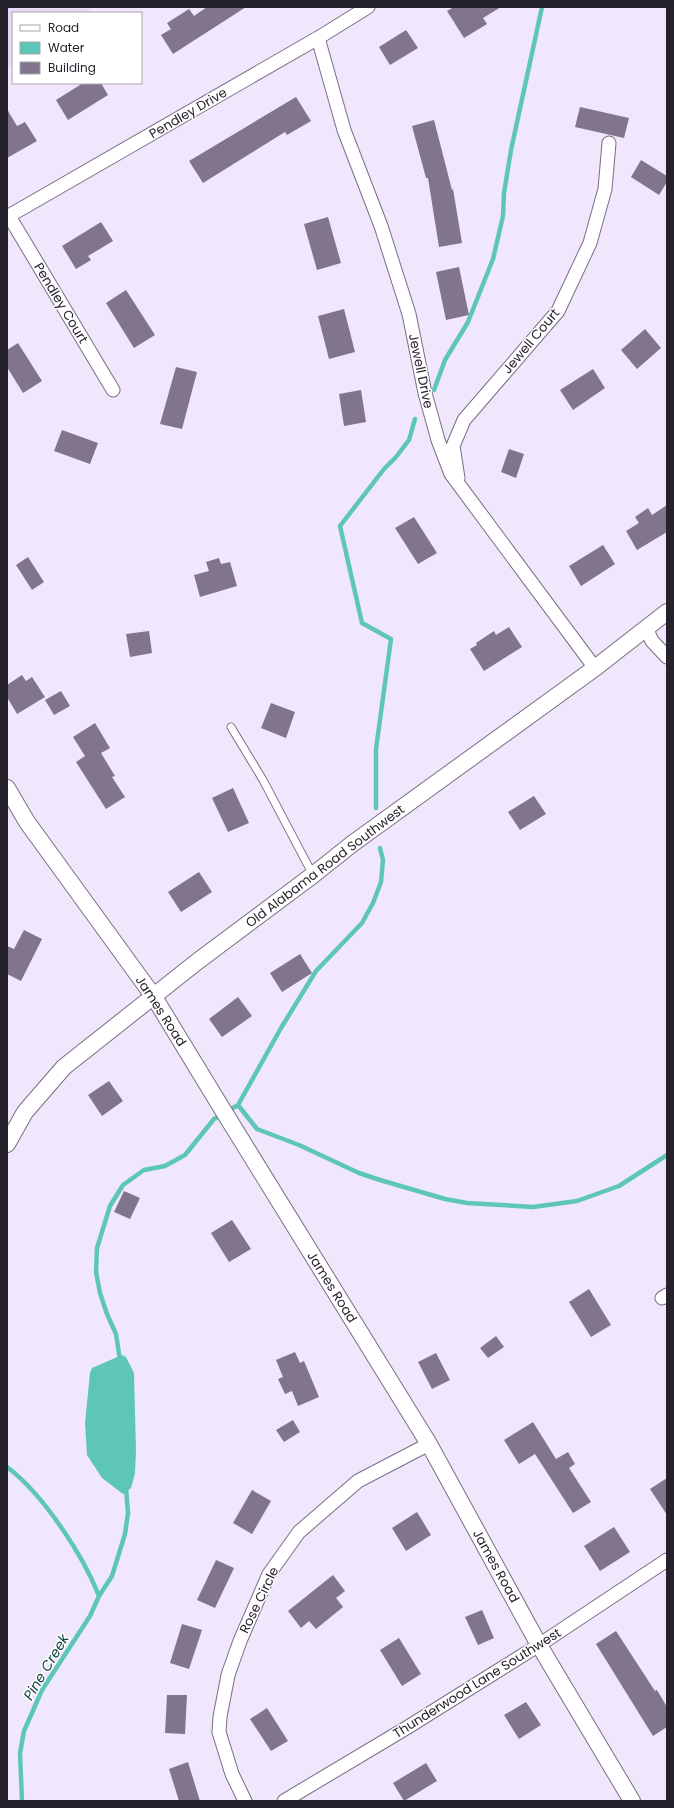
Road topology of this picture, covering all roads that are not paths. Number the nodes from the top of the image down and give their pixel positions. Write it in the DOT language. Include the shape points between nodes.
graph roads {
  1 [pos="368,7"];
  2 [pos="318,38"];
  3 [pos="608,143"];
  4 [pos="8,217"];
  5 [pos="112,390"];
  6 [pos="459,484"];
  7 [pos="667,612"];
  8 [pos="646,628"];
  9 [pos="667,657"];
  10 [pos="595,668"];
  11 [pos="231,727"];
  12 [pos="7,788"];
  13 [pos="313,875"];
  14 [pos="154,997"];
  15 [pos="7,1144"];
  16 [pos="429,1444"];
  17 [pos="667,1560"];
  18 [pos="539,1645"];
  19 [pos="245,1801"];
  20 [pos="284,1801"];
  21 [pos="632,1801"];
  1 -- 2 [label="street, Pendley Drive"];
  2 -- 4 [label="street, Pendley Drive"];
  2 -- 6 [label="street, Jewell Drive" via="344,130 381,226 409,314 425,393 438,440 451,474"];
  3 -- 6 [label="street, Jewell Court" via="605,189 590,243 558,311 464,420 453,446"];
  4 -- 5 [label="street, Pendley Court"];
  6 -- 10 [label="street, Jewell Drive"];
  7 -- 8 [label="street, Old Alabama Road Southwest"];
  8 -- 9 [label="street" via="652,641"];
  8 -- 10 [label="street, Old Alabama Road Southwest"];
  10 -- 13 [label="street, Old Alabama Road Southwest"];
  11 -- 13 [label="lane" via="263,780"];
  12 -- 14 [label="street, James Road" via="27,822"];
  13 -- 14 [label="street, Old Alabama Road Southwest"];
  14 -- 15 [label="street, Old Alabama Road Southwest" via="64,1067 25,1112"];
  14 -- 16 [label="street, James Road"];
  16 -- 18 [label="street, James Road"];
  16 -- 19 [label="street, Rose Circle" via="358,1481 299,1532 269,1574 228,1675 220,1717 219,1732 230,1767"];
  17 -- 18 [label="street, Thunderwood Lane Southwest"];
  18 -- 20 [label="street, Thunderwood Lane Southwest"];
  18 -- 21 [label="street, James Road"];
}
